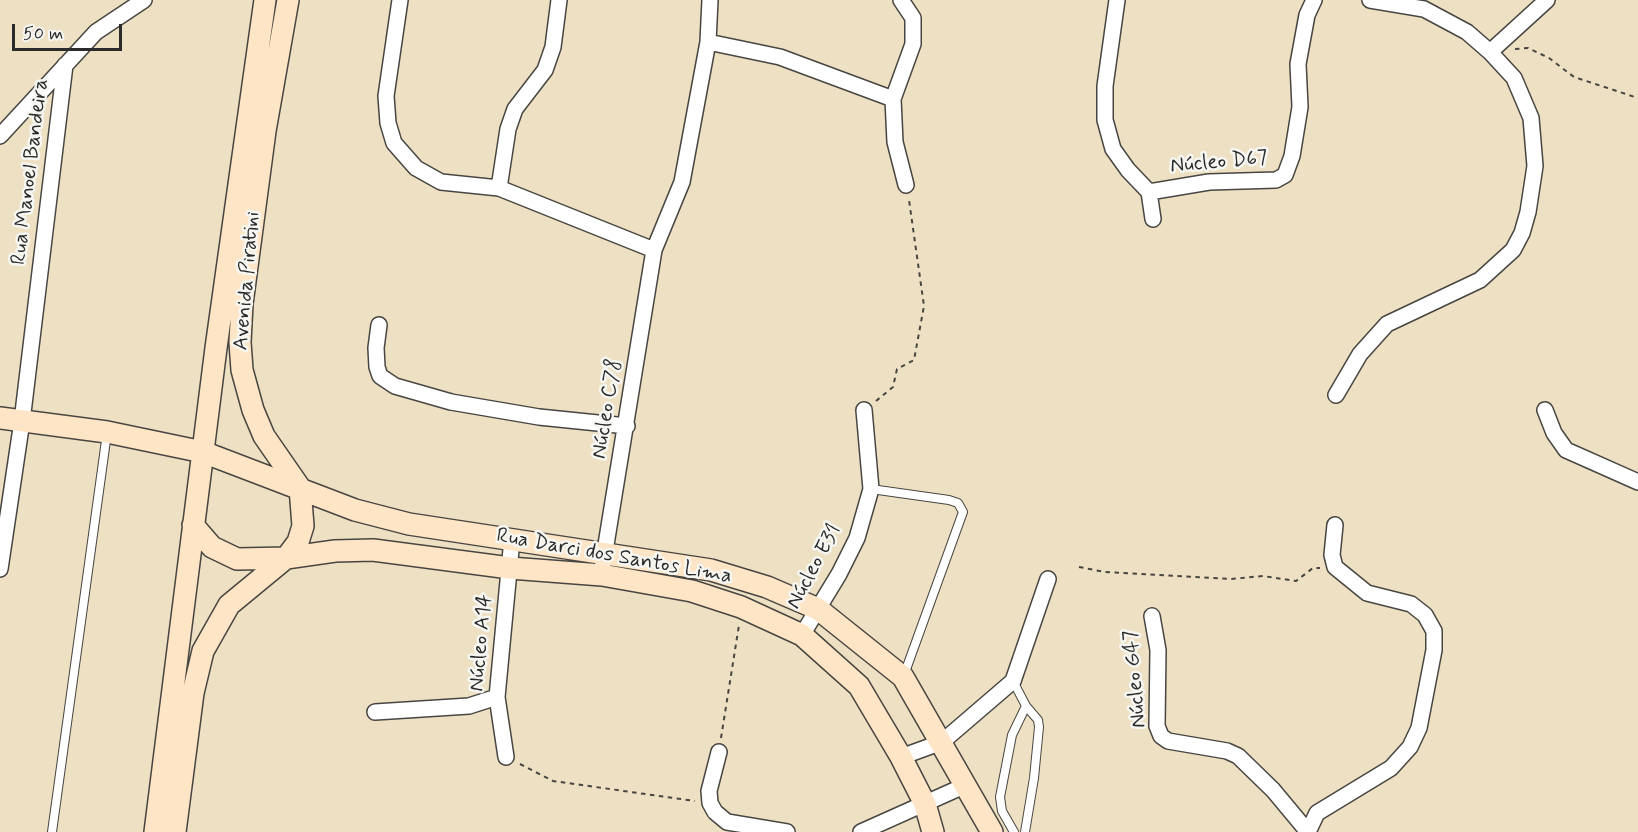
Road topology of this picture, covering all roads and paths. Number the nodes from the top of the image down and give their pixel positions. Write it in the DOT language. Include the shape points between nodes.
graph roads {
  1 [pos="144,0"];
  2 [pos="265,0"];
  3 [pos="288,0"];
  4 [pos="400,0"];
  5 [pos="560,0"];
  6 [pos="710,0"];
  7 [pos="901,0"];
  8 [pos="1117,0"];
  9 [pos="1314,0"];
  10 [pos="1370,0"];
  11 [pos="1547,0"];
  12 [pos="708,42"];
  13 [pos="1490,52"];
  14 [pos="65,65"];
  15 [pos="1638,98"];
  16 [pos="893,99"];
  17 [pos="0,136"];
  18 [pos="906,185"];
  19 [pos="499,188"];
  20 [pos="1149,192"];
  21 [pos="1153,219"];
  22 [pos="654,250"];
  23 [pos="379,325"];
  24 [pos="1336,395"];
  25 [pos="1545,410"];
  26 [pos="864,411"];
  27 [pos="0,418"];
  28 [pos="22,421"];
  29 [pos="627,426"];
  30 [pos="107,432"];
  31 [pos="203,452"];
  32 [pos="1638,482"];
  33 [pos="300,488"];
  34 [pos="871,489"];
  35 [pos="193,525"];
  36 [pos="1335,525"];
  37 [pos="512,539"];
  38 [pos="604,552"];
  39 [pos="286,558"];
  40 [pos="1079,567"];
  41 [pos="1335,567"];
  42 [pos="510,568"];
  43 [pos="0,569"];
  44 [pos="602,575"];
  45 [pos="1048,579"];
  46 [pos="741,607"];
  47 [pos="818,609"];
  48 [pos="1152,616"];
  49 [pos="802,635"];
  50 [pos="903,677"];
  51 [pos="1013,681"];
  52 [pos="497,698"];
  53 [pos="1026,705"];
  54 [pos="375,712"];
  55 [pos="942,742"];
  56 [pos="719,752"];
  57 [pos="901,757"];
  58 [pos="506,758"];
  59 [pos="966,785"];
  60 [pos="710,803"];
  61 [pos="925,804"];
  62 [pos="52,832"];
  63 [pos="154,832"];
  64 [pos="175,832"];
  65 [pos="787,832"];
  66 [pos="861,832"];
  67 [pos="933,832"];
  68 [pos="992,832"];
  69 [pos="1014,832"];
  70 [pos="1025,832"];
  71 [pos="1308,832"];
  1 -- 14 [label="street" via="96,32"];
  2 -- 31 [label="street, Avenida Piratini"];
  3 -- 33 [label="street, Avenida Piratini" via="260,165 240,342 242,370 253,410 264,436"];
  4 -- 19 [label="street" via="386,96 394,143 416,168 441,182"];
  5 -- 19 [label="street" via="553,47 544,70 515,109 508,129"];
  6 -- 12 [label="street, Núcleo C78"];
  7 -- 16 [label="street" via="913,18 913,44"];
  8 -- 20 [label="street" via="1105,86 1105,120 1113,149"];
  9 -- 20 [label="street, Núcleo D67" via="1307,15 1298,64 1300,107 1285,175 1276,180 1209,182"];
  10 -- 13 [label="street" via="1424,9 1467,32"];
  11 -- 13 [label="street"];
  12 -- 16 [label="street" via="780,57"];
  12 -- 22 [label="street, Núcleo C78" via="682,182"];
  13 -- 15 [label="path" via="1528,48 1574,77"];
  13 -- 24 [label="street" via="1514,78 1531,118 1535,166 1522,233 1513,250 1480,280 1387,324 1360,354"];
  14 -- 17 [label="street"];
  14 -- 28 [label="street, Rua Manoel Bandeira"];
  16 -- 18 [label="street" via="895,142"];
  18 -- 26 [label="path" via="924,306 920,328 914,360 897,369 892,387"];
  19 -- 22 [label="street"];
  20 -- 21 [label="street, Núcleo D67"];
  22 -- 29 [label="street, Núcleo C78"];
  23 -- 29 [label="street" via="377,367 380,376 395,386 451,402"];
  25 -- 32 [label="street" via="1566,450"];
  26 -- 34 [label="street, Núcleo E31"];
  27 -- 28 [label="street, Rua Darci dos Santos Lima"];
  28 -- 30 [label="street, Rua Darci dos Santos Lima"];
  28 -- 43 [label="street, Rua Manoel Bandeira"];
  29 -- 38 [label="street, Núcleo C78"];
  30 -- 31 [label="street, Rua Darci dos Santos Lima"];
  30 -- 62 [label="lane"];
  31 -- 33 [label="street, Rua Darci dos Santos Lima"];
  31 -- 35 [label="street, Avenida Piratini"];
  33 -- 37 [label="street, Rua Darci dos Santos Lima" via="355,510 409,524"];
  33 -- 39 [label="street" via="303,526 298,542"];
  34 -- 47 [label="street, Núcleo E31" via="857,538"];
  34 -- 50 [label="lane" via="949,500 958,503 963,512"];
  35 -- 39 [label="street, Rua Darci dos Santos Lima" via="224,555 252,560"];
  35 -- 63 [label="street, Avenida Piratini"];
  36 -- 41 [label="street"];
  37 -- 38 [label="street, Rua Darci dos Santos Lima"];
  37 -- 42 [label="street, Núcleo A14"];
  38 -- 44 [label="street, Núcleo C78"];
  38 -- 47 [label="street, Rua Darci dos Santos Lima" via="711,570 767,587"];
  39 -- 42 [label="street, Rua Darci dos Santos Lima" via="373,550"];
  39 -- 64 [label="street" via="229,605 203,651 193,693"];
  40 -- 41 [label="path" via="1105,572 1231,579 1263,576 1296,581 1313,568"];
  41 -- 71 [label="street, Núcleo G47" via="1367,592 1411,604 1425,615 1434,631 1434,650 1419,728 1410,747 1391,768 1317,813"];
  42 -- 44 [label="street, Rua Darci dos Santos Lima"];
  42 -- 52 [label="street, Núcleo A14"];
  44 -- 46 [label="street, Rua Darci dos Santos Lima" via="692,591"];
  45 -- 51 [label="street"];
  46 -- 49 [label="street, Rua Darci dos Santos Lima"];
  46 -- 56 [label="path"];
  47 -- 49 [label="street, Núcleo E31"];
  47 -- 50 [label="street, Rua Darci dos Santos Lima"];
  48 -- 71 [label="street, Núcleo G47" via="1158,651 1156,726 1161,735 1168,741 1238,756"];
  49 -- 57 [label="street, Rua Darci dos Santos Lima" via="859,686"];
  50 -- 55 [label="street, Rua Darci dos Santos Lima"];
  51 -- 53 [label="lane"];
  51 -- 55 [label="street"];
  52 -- 54 [label="street" via="469,706"];
  52 -- 58 [label="street, Núcleo A14"];
  53 -- 69 [label="lane" via="1012,735 1000,796 1002,811"];
  53 -- 70 [label="lane" via="1038,720 1039,735"];
  55 -- 57 [label="street"];
  55 -- 59 [label="street, Rua Darci dos Santos Lima"];
  56 -- 60 [label="street" via="709,791"];
  57 -- 61 [label="street, Rua Darci dos Santos Lima"];
  58 -- 60 [label="path" via="553,781"];
  59 -- 61 [label="street"];
  59 -- 68 [label="street, Rua Darci dos Santos Lima"];
  60 -- 65 [label="street" via="727,822"];
  61 -- 66 [label="street"];
  61 -- 67 [label="street, Rua Darci dos Santos Lima"];
}
